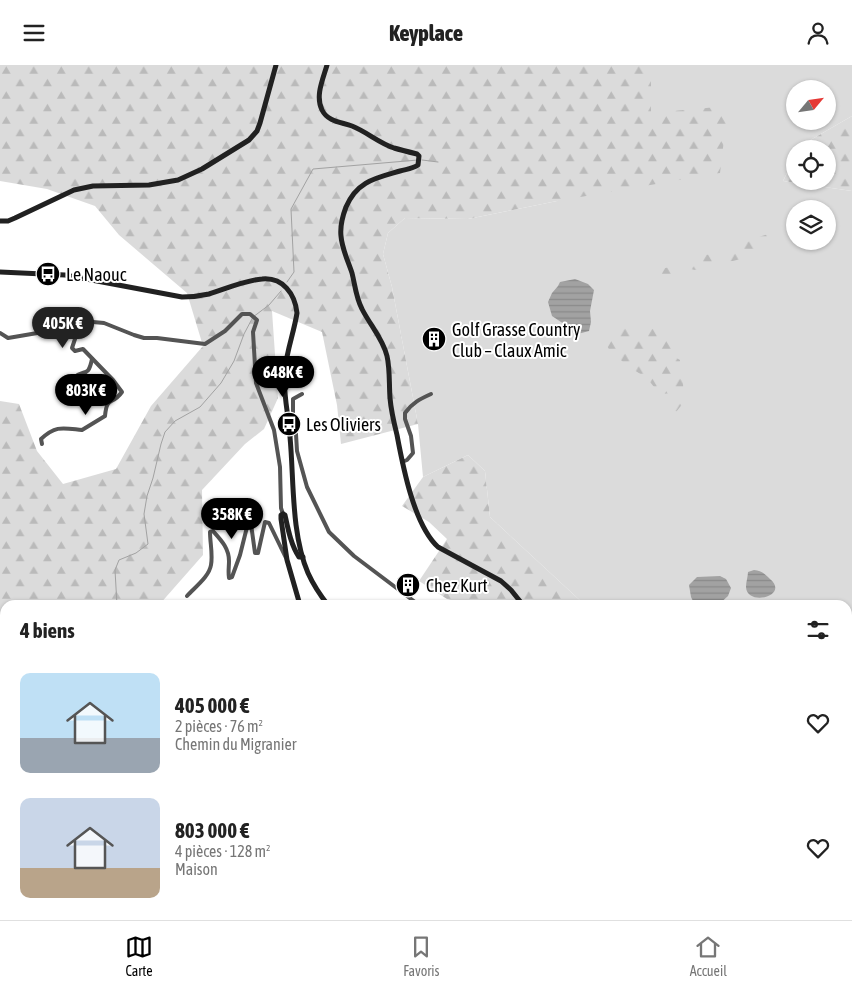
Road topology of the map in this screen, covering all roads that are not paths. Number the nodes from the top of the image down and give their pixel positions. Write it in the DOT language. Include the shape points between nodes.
graph roads {
  1 [pos="276,65"];
  2 [pos="327,65"];
  3 [pos="0,221"];
  4 [pos="0,272"];
  5 [pos="76,321"];
  6 [pos="0,333"];
  7 [pos="92,359"];
  8 [pos="302,394"];
  9 [pos="431,394"];
  10 [pos="63,395"];
  11 [pos="289,424"];
  12 [pos="42,444"];
  13 [pos="402,462"];
  14 [pos="283,513"];
  15 [pos="303,557"];
  16 [pos="287,560"];
  17 [pos="187,596"];
  18 [pos="299,600"];
  19 [pos="325,600"];
  20 [pos="412,600"];
  21 [pos="519,600"];
  1 -- 3 [label="street" via="257,131 202,169 167,183 93,186 74,190 8,221"];
  2 -- 13 [label="street" via="320,100 326,116 394,148 417,153 419,157 418,164 411,169 360,186 346,208 341,235 358,301 387,355 390,399"];
  4 -- 11 [label="street" via="65,275 182,297 195,297 263,279 280,283 296,304 285,369"];
  5 -- 6 [label="street" via="49,331 14,337"];
  5 -- 7 [label="street" via="72,348 75,351 83,349"];
  5 -- 14 [label="street" via="104,323 144,338 205,344 242,314 250,314 257,320 253,332 256,383 274,430"];
  7 -- 10 [label="street" via="89,370 76,376"];
  7 -- 12 [label="street" via="122,392 117,399 109,401 101,419 82,430 53,430 41,439"];
  8 -- 11 [label="street" via="292,399 293,419"];
  9 -- 13 [label="street" via="419,399 404,413 413,453"];
  11 -- 15 [label="street" via="297,531"];
  11 -- 20 [label="street" via="296,434 307,487 329,532 354,556"];
  13 -- 21 [label="street" via="408,488 432,541 501,581"];
  14 -- 15 [label="street" via="295,551"];
  14 -- 16 [label="street" via="281,519"];
  15 -- 19 [label="street"];
  16 -- 17 [label="street" via="269,523 265,522 258,553 255,553 253,531 248,523 230,578 228,552 213,531 210,533 210,570"];
  16 -- 18 [label="street"];
}
